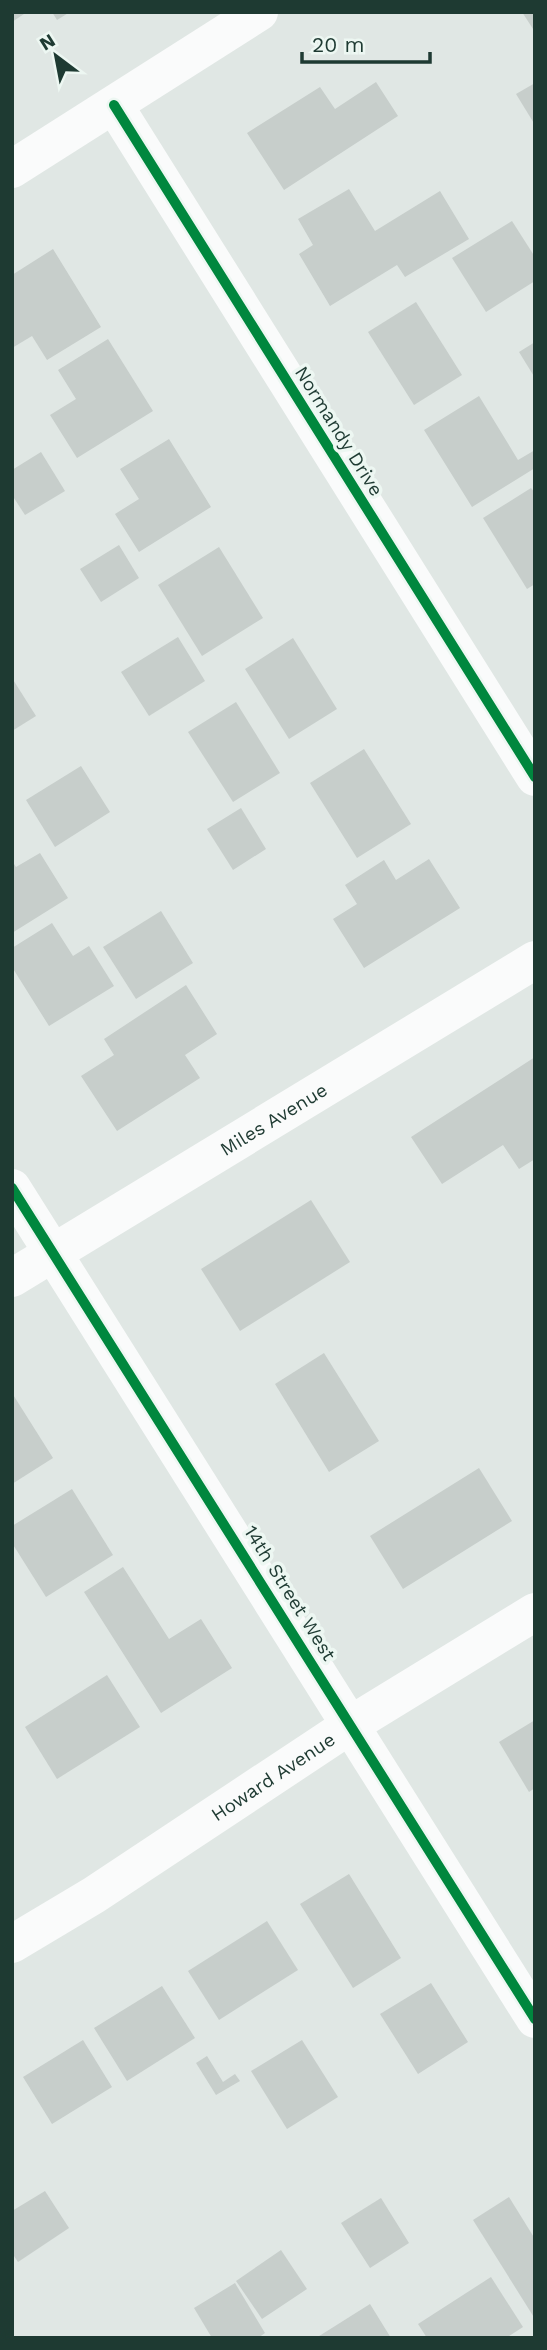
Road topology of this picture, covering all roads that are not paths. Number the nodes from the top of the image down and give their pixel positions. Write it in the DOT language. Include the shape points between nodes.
graph roads {
  1 [pos="259,12"];
  2 [pos="114,105"];
  3 [pos="12,169"];
  4 [pos="535,776"];
  5 [pos="535,960"];
  6 [pos="12,1188"];
  7 [pos="53,1253"];
  8 [pos="12,1279"];
  9 [pos="535,1612"];
  10 [pos="352,1724"];
  11 [pos="12,1944"];
  12 [pos="535,2019"];
  1 -- 2 [label="street"];
  2 -- 3 [label="street"];
  2 -- 4 [label="street, Normandy Drive"];
  5 -- 7 [label="street, Miles Avenue"];
  6 -- 7 [label="street, 14th Street West"];
  7 -- 8 [label="street, Miles Avenue"];
  7 -- 10 [label="street, 14th Street West"];
  9 -- 10 [label="street, Howard Avenue"];
  10 -- 11 [label="street, Howard Avenue"];
  10 -- 12 [label="street, 14th Street West"];
}
